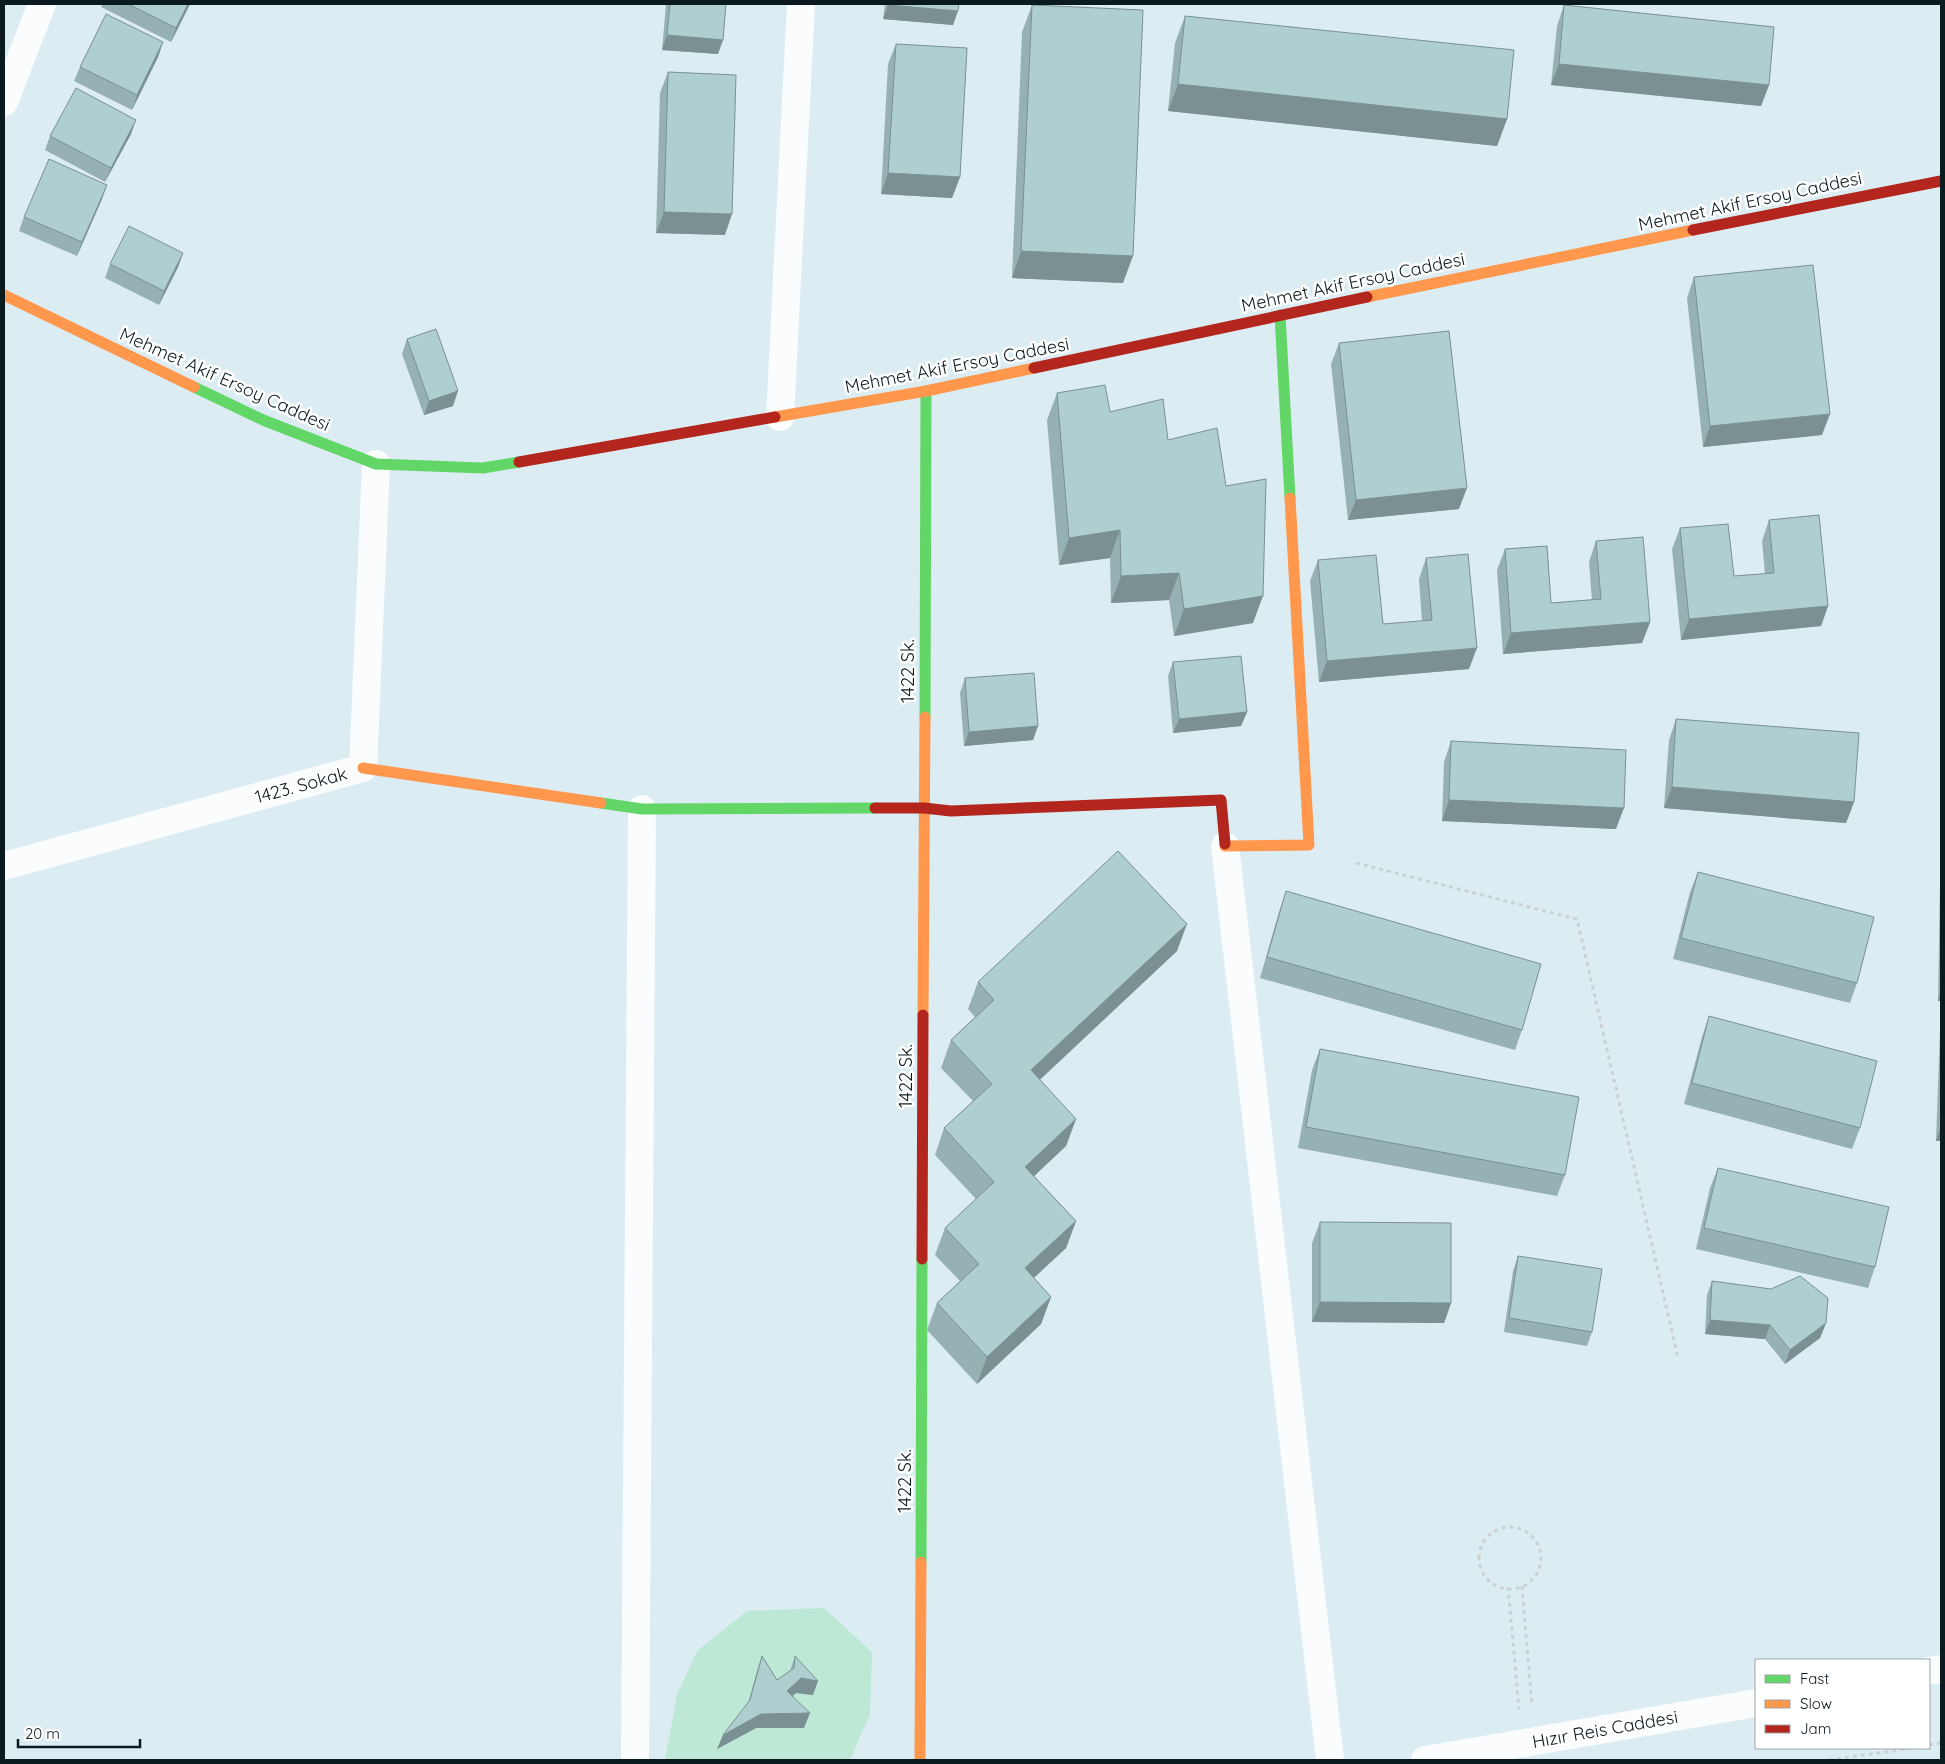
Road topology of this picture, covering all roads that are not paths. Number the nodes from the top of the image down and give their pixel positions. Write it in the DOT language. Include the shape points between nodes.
graph roads {
  1 [pos="42,4"];
  2 [pos="800,4"];
  3 [pos="4,102"];
  4 [pos="1941,181"];
  5 [pos="4,295"];
  6 [pos="1280,315"];
  7 [pos="926,392"];
  8 [pos="780,417"];
  9 [pos="376,464"];
  10 [pos="363,768"];
  11 [pos="924,808"];
  12 [pos="642,810"];
  13 [pos="1225,846"];
  14 [pos="4,866"];
  15 [pos="1755,1703"];
  16 [pos="635,1760"];
  17 [pos="920,1760"];
  18 [pos="1330,1760"];
  19 [pos="1425,1760"];
  1 -- 3 [label="street"];
  2 -- 8 [label="street"];
  4 -- 6 [label="street, Mehmet Akif Ersoy Caddesi"];
  5 -- 9 [label="street, Mehmet Akif Ersoy Caddesi" via="263,420"];
  6 -- 7 [label="street, Mehmet Akif Ersoy Caddesi"];
  6 -- 13 [label="street" via="1309,845"];
  7 -- 8 [label="street, Mehmet Akif Ersoy Caddesi"];
  7 -- 11 [label="street, 1422 Sk."];
  8 -- 9 [label="street, Mehmet Akif Ersoy Caddesi" via="483,468"];
  9 -- 10 [label="street, 1423. Sokak"];
  10 -- 12 [label="street"];
  10 -- 14 [label="street, 1423. Sokak"];
  11 -- 12 [label="street"];
  11 -- 13 [label="street" via="951,811 1221,800"];
  11 -- 17 [label="street, 1422 Sk."];
  12 -- 16 [label="street"];
  13 -- 18 [label="street"];
  15 -- 19 [label="street, Hızır Reis Caddesi"];
}
